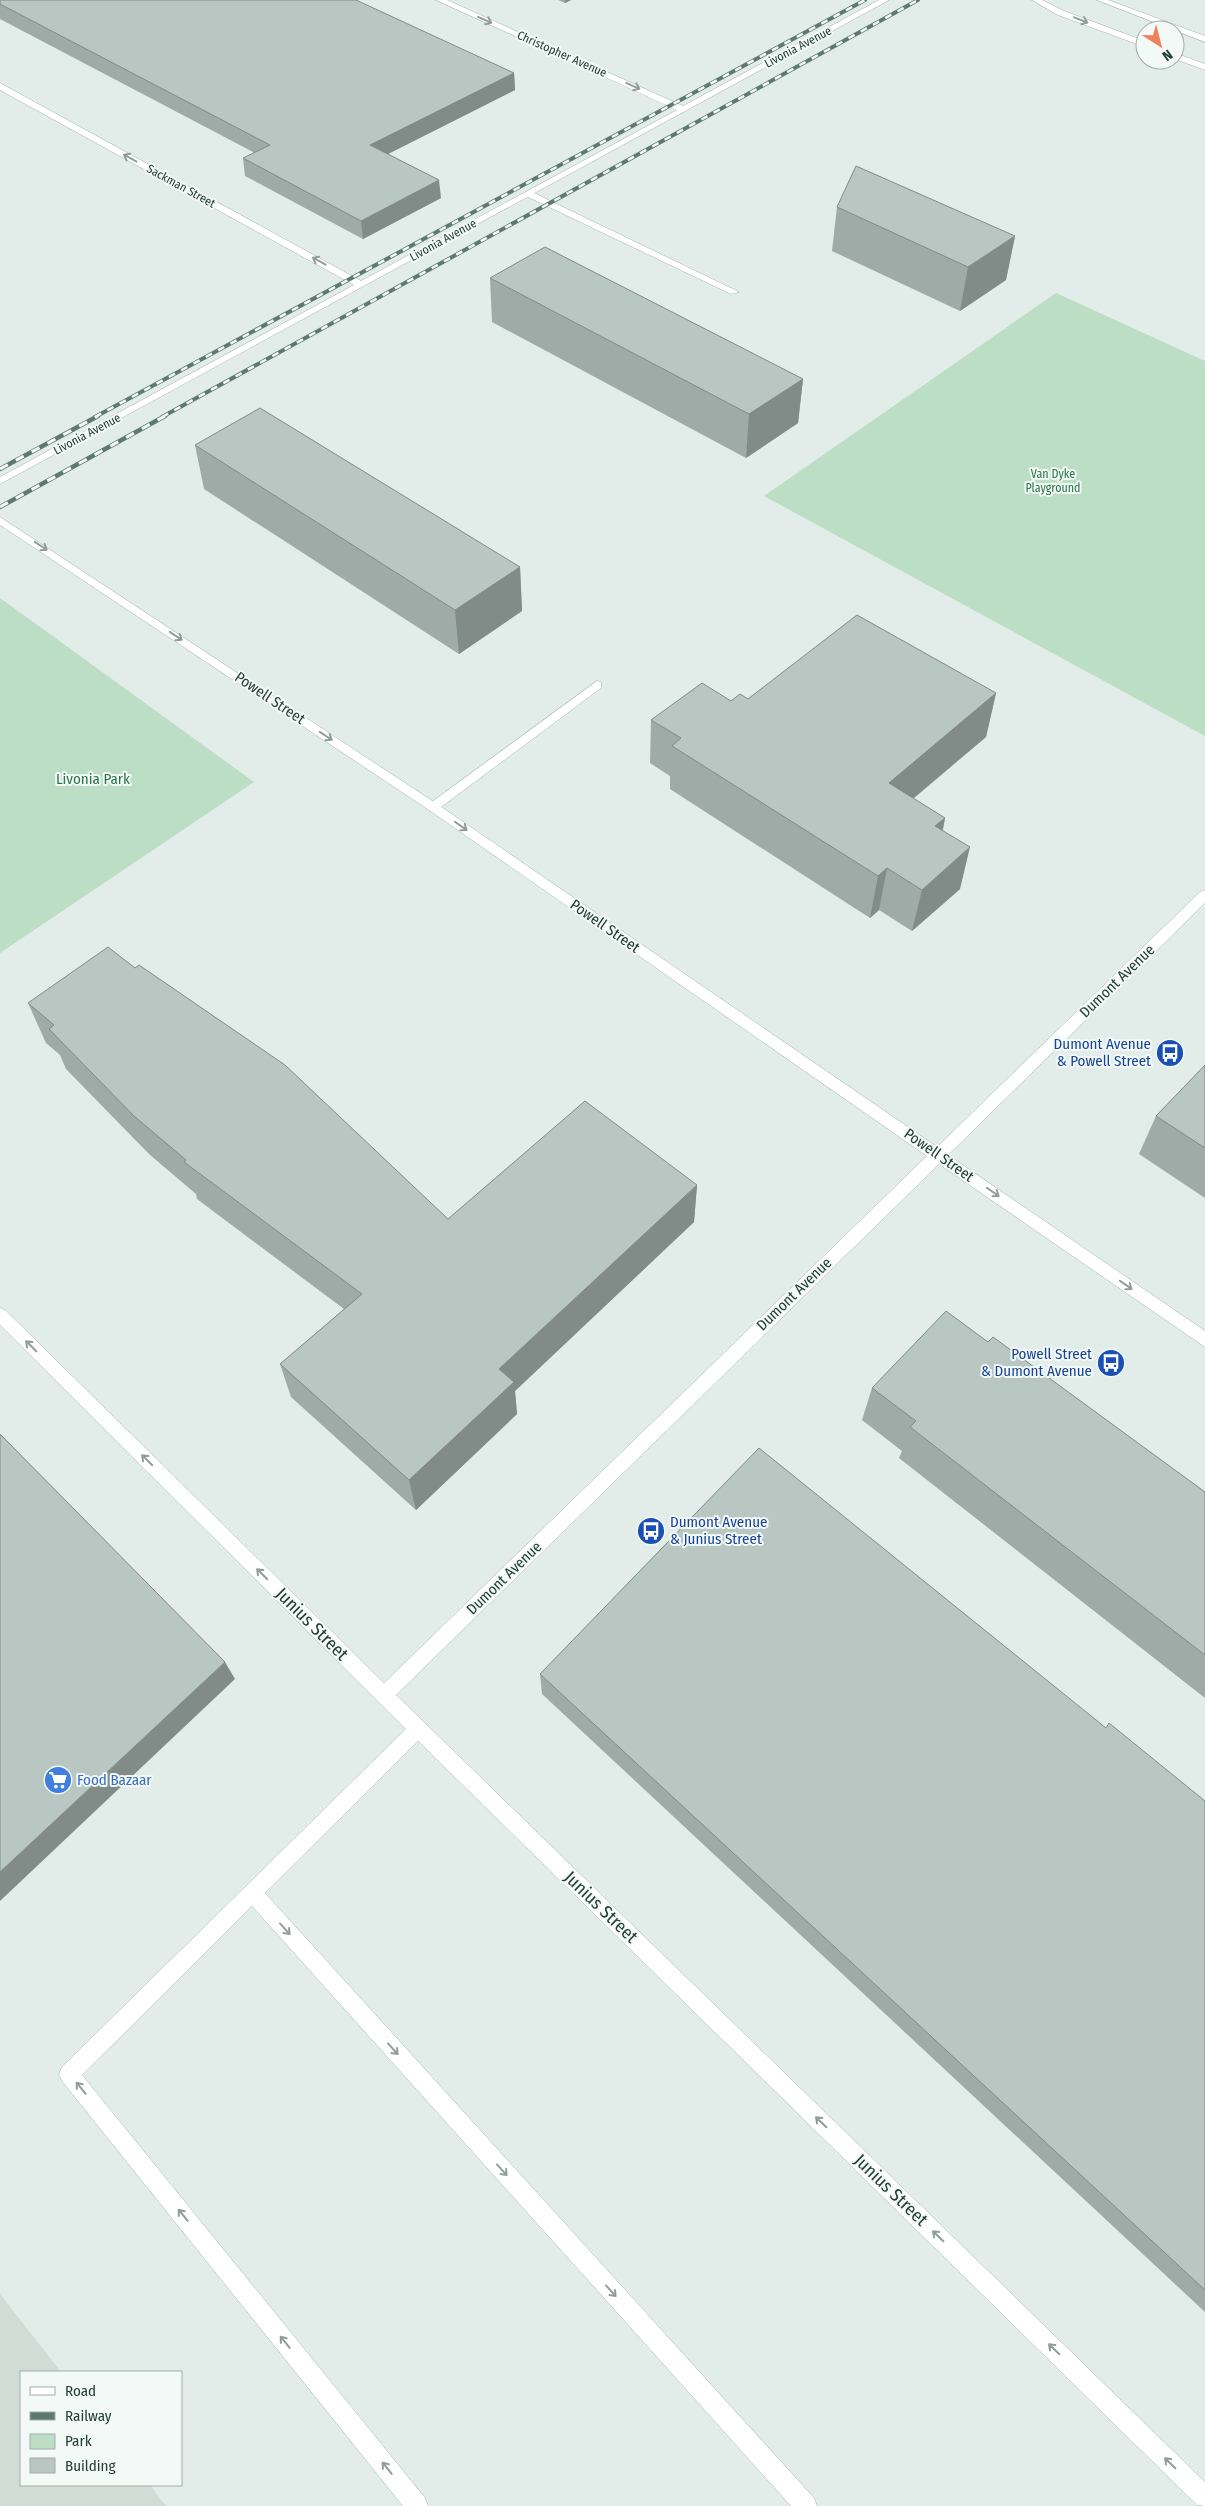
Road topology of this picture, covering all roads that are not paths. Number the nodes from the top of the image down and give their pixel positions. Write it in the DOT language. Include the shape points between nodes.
graph roads {
  1 [pos="440,0"];
  2 [pos="885,0"];
  3 [pos="1036,0"];
  4 [pos="1101,0"];
  5 [pos="1205,39"];
  6 [pos="1135,40"];
  7 [pos="1185,60"];
  8 [pos="1205,67"];
  9 [pos="0,86"];
  10 [pos="683,109"];
  11 [pos="529,194"];
  12 [pos="361,285"];
  13 [pos="734,292"];
  14 [pos="0,481"];
  15 [pos="0,520"];
  16 [pos="597,685"];
  17 [pos="433,807"];
  18 [pos="1205,895"];
  19 [pos="938,1155"];
  20 [pos="0,1315"];
  21 [pos="1205,1340"];
  22 [pos="384,1695"];
  23 [pos="418,1729"];
  24 [pos="252,1893"];
  25 [pos="1205,2497"];
  26 [pos="417,2506"];
  27 [pos="806,2506"];
  1 -- 10 [label="street, Christopher Avenue, one-way"];
  2 -- 10 [label="street, Livonia Avenue"];
  3 -- 6 [label="street, one-way" via="1061,13"];
  4 -- 5 [label="street"];
  7 -- 8 [label="street"];
  12 -- 9 [label="street, Sackman Street, one-way"];
  10 -- 11 [label="street, Livonia Avenue"];
  11 -- 12 [label="street, Livonia Avenue"];
  11 -- 13 [label="street"];
  12 -- 14 [label="street, Livonia Avenue"];
  15 -- 17 [label="street, Powell Street, one-way"];
  16 -- 17 [label="street"];
  17 -- 19 [label="street, Powell Street, one-way"];
  18 -- 19 [label="street, Dumont Avenue"];
  19 -- 21 [label="street, Powell Street, one-way"];
  19 -- 22 [label="street, Dumont Avenue"];
  22 -- 20 [label="street, Junius Street, one-way"];
  22 -- 23 [label="street, Junius Street"];
  23 -- 24 [label="street"];
  25 -- 23 [label="street, Junius Street, one-way"];
  26 -- 24 [label="street, one-way" via="69,2074"];
  24 -- 27 [label="street, one-way"];
}
